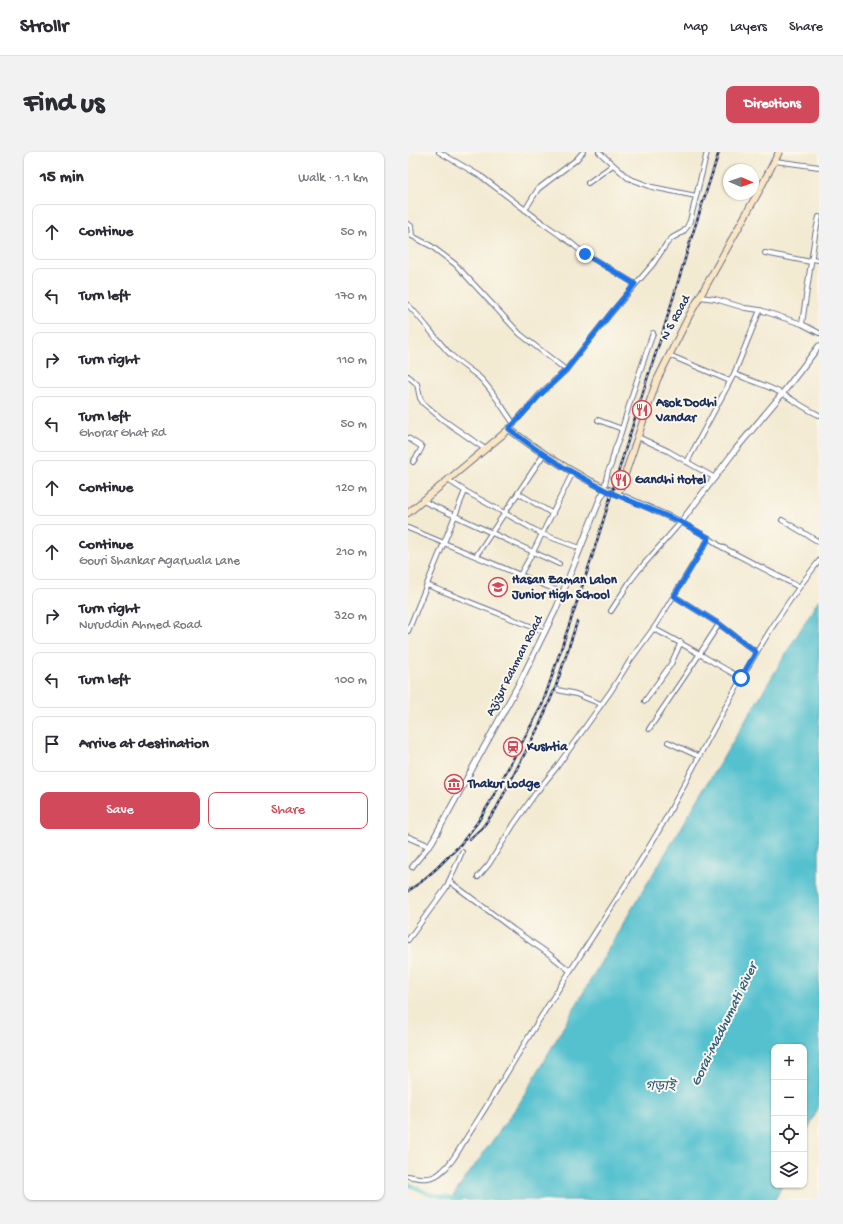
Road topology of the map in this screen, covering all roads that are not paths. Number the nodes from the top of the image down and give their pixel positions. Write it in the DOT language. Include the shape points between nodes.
graph roads {
  1 [pos="439,152"];
  2 [pos="583,152"];
  3 [pos="599,152"];
  4 [pos="707,152"];
  5 [pos="779,152"];
  6 [pos="775,161"];
  7 [pos="612,165"];
  8 [pos="819,167"];
  9 [pos="588,183"];
  10 [pos="696,196"];
  11 [pos="525,210"];
  12 [pos="819,217"];
  13 [pos="408,224"];
  14 [pos="765,253"];
  15 [pos="811,260"];
  16 [pos="819,260"];
  17 [pos="635,284"];
  18 [pos="700,297"];
  19 [pos="408,305"];
  20 [pos="760,310"];
  21 [pos="802,324"];
  22 [pos="654,333"];
  23 [pos="819,333"];
  24 [pos="819,346"];
  25 [pos="669,355"];
  26 [pos="566,370"];
  27 [pos="734,374"];
  28 [pos="408,376"];
  29 [pos="730,381"];
  30 [pos="782,394"];
  31 [pos="819,415"];
  32 [pos="598,420"];
  33 [pos="514,424"];
  34 [pos="622,428"];
  35 [pos="509,429"];
  36 [pos="638,437"];
  37 [pos="408,438"];
  38 [pos="485,448"];
  39 [pos="544,454"];
  40 [pos="414,462"];
  41 [pos="687,462"];
  42 [pos="573,472"];
  43 [pos="715,478"];
  44 [pos="448,480"];
  45 [pos="605,489"];
  46 [pos="465,491"];
  47 [pos="518,493"];
  48 [pos="616,493"];
  49 [pos="423,501"];
  50 [pos="410,510"];
  51 [pos="505,512"];
  52 [pos="553,514"];
  53 [pos="456,516"];
  54 [pos="782,520"];
  55 [pos="681,522"];
  56 [pos="408,528"];
  57 [pos="492,532"];
  58 [pos="542,534"];
  59 [pos="709,538"];
  60 [pos="819,542"];
  61 [pos="445,543"];
  62 [pos="580,548"];
  63 [pos="533,552"];
  64 [pos="476,556"];
  65 [pos="819,561"];
  66 [pos="559,564"];
  67 [pos="520,575"];
  68 [pos="427,585"];
  69 [pos="799,587"];
  70 [pos="563,593"];
  71 [pos="674,596"];
  72 [pos="611,611"];
  73 [pos="719,624"];
  74 [pos="654,628"];
  75 [pos="408,631"];
  76 [pos="545,632"];
  77 [pos="681,642"];
  78 [pos="756,652"];
  79 [pos="700,655"];
  80 [pos="741,678"];
  81 [pos="558,690"];
  82 [pos="645,701"];
  83 [pos="601,704"];
  84 [pos="649,729"];
  85 [pos="668,742"];
  86 [pos="698,756"];
  87 [pos="408,837"];
  88 [pos="429,846"];
  89 [pos="462,852"];
  90 [pos="412,867"];
  91 [pos="478,877"];
  92 [pos="449,881"];
  93 [pos="408,940"];
  94 [pos="570,971"];
  95 [pos="408,1176"];
  1 -- 11 [label="street" via="482,177"];
  2 -- 11 [label="street" via="538,189"];
  3 -- 7 [label="street"];
  4 -- 10 [label="street"];
  5 -- 6 [label="main road, N S Road"];
  6 -- 8 [label="street"];
  6 -- 18 [label="main road, N S Road"];
  7 -- 9 [label="street"];
  7 -- 10 [label="street" via="639,183"];
  10 -- 17 [label="street" via="687,227 667,243"];
  11 -- 17 [label="street" via="582,252"];
  12 -- 15 [label="street"];
  13 -- 26 [label="street" via="411,226 412,236 455,264 520,334"];
  14 -- 15 [label="street"];
  15 -- 16 [label="street"];
  15 -- 21 [label="street"];
  17 -- 26 [label="street"];
  18 -- 20 [label="street"];
  18 -- 25 [label="main road, N S Road"];
  19 -- 33 [label="street" via="458,363 487,386"];
  20 -- 21 [label="street"];
  20 -- 27 [label="street"];
  21 -- 23 [label="street"];
  22 -- 34 [label="street"];
  24 -- 30 [label="street"];
  25 -- 29 [label="street"];
  25 -- 36 [label="main road, N S Road" via="657,380"];
  26 -- 33 [label="street"];
  27 -- 29 [label="street"];
  27 -- 30 [label="street"];
  28 -- 38 [label="street" via="417,384 423,403"];
  29 -- 41 [label="street"];
  30 -- 31 [label="street"];
  30 -- 43 [label="street"];
  32 -- 34 [label="street"];
  33 -- 35 [label="street"];
  34 -- 45 [label="street"];
  35 -- 38 [label="main road"];
  35 -- 39 [label="main road"];
  36 -- 41 [label="street"];
  36 -- 48 [label="main road, N S Road" via="620,489"];
  37 -- 40 [label="street" via="422,447"];
  38 -- 44 [label="main road"];
  39 -- 42 [label="main road"];
  39 -- 47 [label="street"];
  41 -- 43 [label="street"];
  42 -- 45 [label="main road"];
  42 -- 52 [label="street"];
  43 -- 55 [label="street"];
  44 -- 46 [label="street"];
  44 -- 49 [label="main road"];
  45 -- 48 [label="main road"];
  45 -- 62 [label="street, Azizur Rahman Road"];
  46 -- 51 [label="street"];
  46 -- 53 [label="street"];
  47 -- 51 [label="street"];
  47 -- 52 [label="street"];
  48 -- 55 [label="street"];
  49 -- 50 [label="main road"];
  49 -- 53 [label="street"];
  51 -- 57 [label="street"];
  51 -- 58 [label="street"];
  52 -- 58 [label="street"];
  53 -- 57 [label="street"];
  53 -- 61 [label="street"];
  54 -- 60 [label="street"];
  55 -- 59 [label="street"];
  55 -- 72 [label="street" via="638,571"];
  56 -- 61 [label="street"];
  57 -- 63 [label="street"];
  57 -- 64 [label="street"];
  58 -- 62 [label="street"];
  58 -- 63 [label="street"];
  59 -- 69 [label="street"];
  59 -- 71 [label="street"];
  61 -- 64 [label="street"];
  61 -- 68 [label="street"];
  62 -- 70 [label="street, Azizur Rahman Road"];
  63 -- 66 [label="street"];
  63 -- 67 [label="street"];
  64 -- 67 [label="street"];
  65 -- 69 [label="street"];
  67 -- 70 [label="street"];
  68 -- 75 [label="street"];
  68 -- 76 [label="street"];
  69 -- 78 [label="street"];
  70 -- 76 [label="street, Azizur Rahman Road"];
  71 -- 73 [label="street"];
  71 -- 74 [label="street"];
  73 -- 78 [label="street"];
  73 -- 79 [label="street"];
  74 -- 77 [label="street"];
  74 -- 83 [label="street"];
  76 -- 88 [label="street, Azizur Rahman Road"];
  77 -- 79 [label="street"];
  77 -- 82 [label="street" via="671,664"];
  78 -- 80 [label="street"];
  79 -- 80 [label="street"];
  79 -- 84 [label="street"];
  80 -- 86 [label="street"];
  81 -- 83 [label="street"];
  83 -- 91 [label="street"];
  85 -- 86 [label="street"];
  86 -- 94 [label="street" via="648,850"];
  87 -- 88 [label="street"];
  88 -- 90 [label="street"];
  89 -- 92 [label="street"];
  92 -- 93 [label="street"];
  92 -- 94 [label="street"];
  94 -- 95 [label="street" via="448,1166 434,1177 425,1179"];
}
